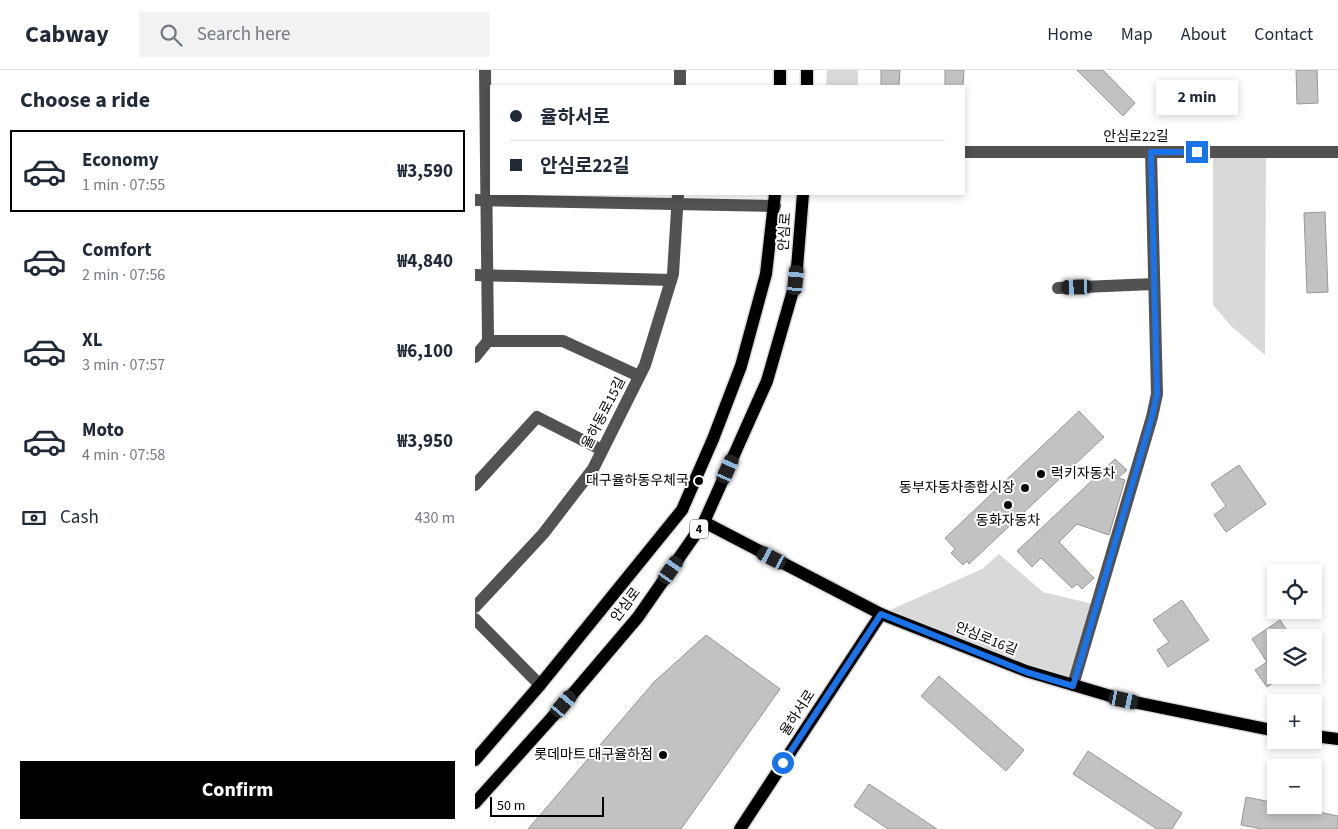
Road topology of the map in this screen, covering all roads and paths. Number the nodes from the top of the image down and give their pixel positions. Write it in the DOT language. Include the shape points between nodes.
graph roads {
  1 [pos="485,70"];
  2 [pos="680,70"];
  3 [pos="780,70"];
  4 [pos="807,70"];
  5 [pos="680,85"];
  6 [pos="780,85"];
  7 [pos="807,85"];
  8 [pos="489,121"];
  9 [pos="965,152"];
  10 [pos="1151,152"];
  11 [pos="1338,152"];
  12 [pos="803,195"];
  13 [pos="678,199"];
  14 [pos="481,200"];
  15 [pos="775,200"];
  16 [pos="481,275"];
  17 [pos="671,280"];
  18 [pos="1154,284"];
  19 [pos="1057,288"];
  20 [pos="488,341"];
  21 [pos="475,357"];
  22 [pos="639,376"];
  23 [pos="602,450"];
  24 [pos="475,485"];
  25 [pos="704,522"];
  26 [pos="475,607"];
  27 [pos="881,614"];
  28 [pos="475,619"];
  29 [pos="540,685"];
  30 [pos="1073,686"];
  31 [pos="1267,729"];
  32 [pos="1322,737"];
  33 [pos="1338,739"];
  34 [pos="475,760"];
  35 [pos="475,803"];
  36 [pos="740,829"];
  1 -- 8 [label="street"];
  2 -- 5 [label="street"];
  3 -- 6 [label="main road"];
  4 -- 7 [label="main road"];
  8 -- 14 [label="street"];
  9 -- 10 [label="street, 안심로22길"];
  10 -- 11 [label="street, 안심로22길"];
  10 -- 18 [label="street"];
  12 -- 25 [label="main road, 안심로 / 4" via="796,280 767,381"];
  13 -- 14 [label="street"];
  13 -- 15 [label="street"];
  13 -- 17 [label="street, 율하동로15길"];
  14 -- 16 [label="street"];
  15 -- 29 [label="main road, 안심로 / 4" via="766,274 741,366 682,510"];
  16 -- 17 [label="street"];
  16 -- 20 [label="street"];
  17 -- 22 [label="street, 율하동로15길"];
  18 -- 19 [label="street"];
  18 -- 30 [label="street" via="1157,394"];
  20 -- 21 [label="street"];
  20 -- 22 [label="street" via="563,341"];
  22 -- 23 [label="street, 율하동로15길"];
  23 -- 24 [label="street" via="537,417"];
  23 -- 26 [label="street, 율하동로15길" via="593,469 543,534"];
  25 -- 27 [label="main road, 안심로16길"];
  25 -- 35 [label="main road, 안심로 / 4" via="638,617"];
  27 -- 30 [label="main road, 안심로16길" via="1026,672"];
  27 -- 36 [label="main road, 율하서로"];
  28 -- 29 [label="street"];
  29 -- 34 [label="main road, 안심로 / 4"];
  30 -- 31 [label="main road, 안심로16길" via="1124,700"];
  32 -- 33 [label="main road"];
}
